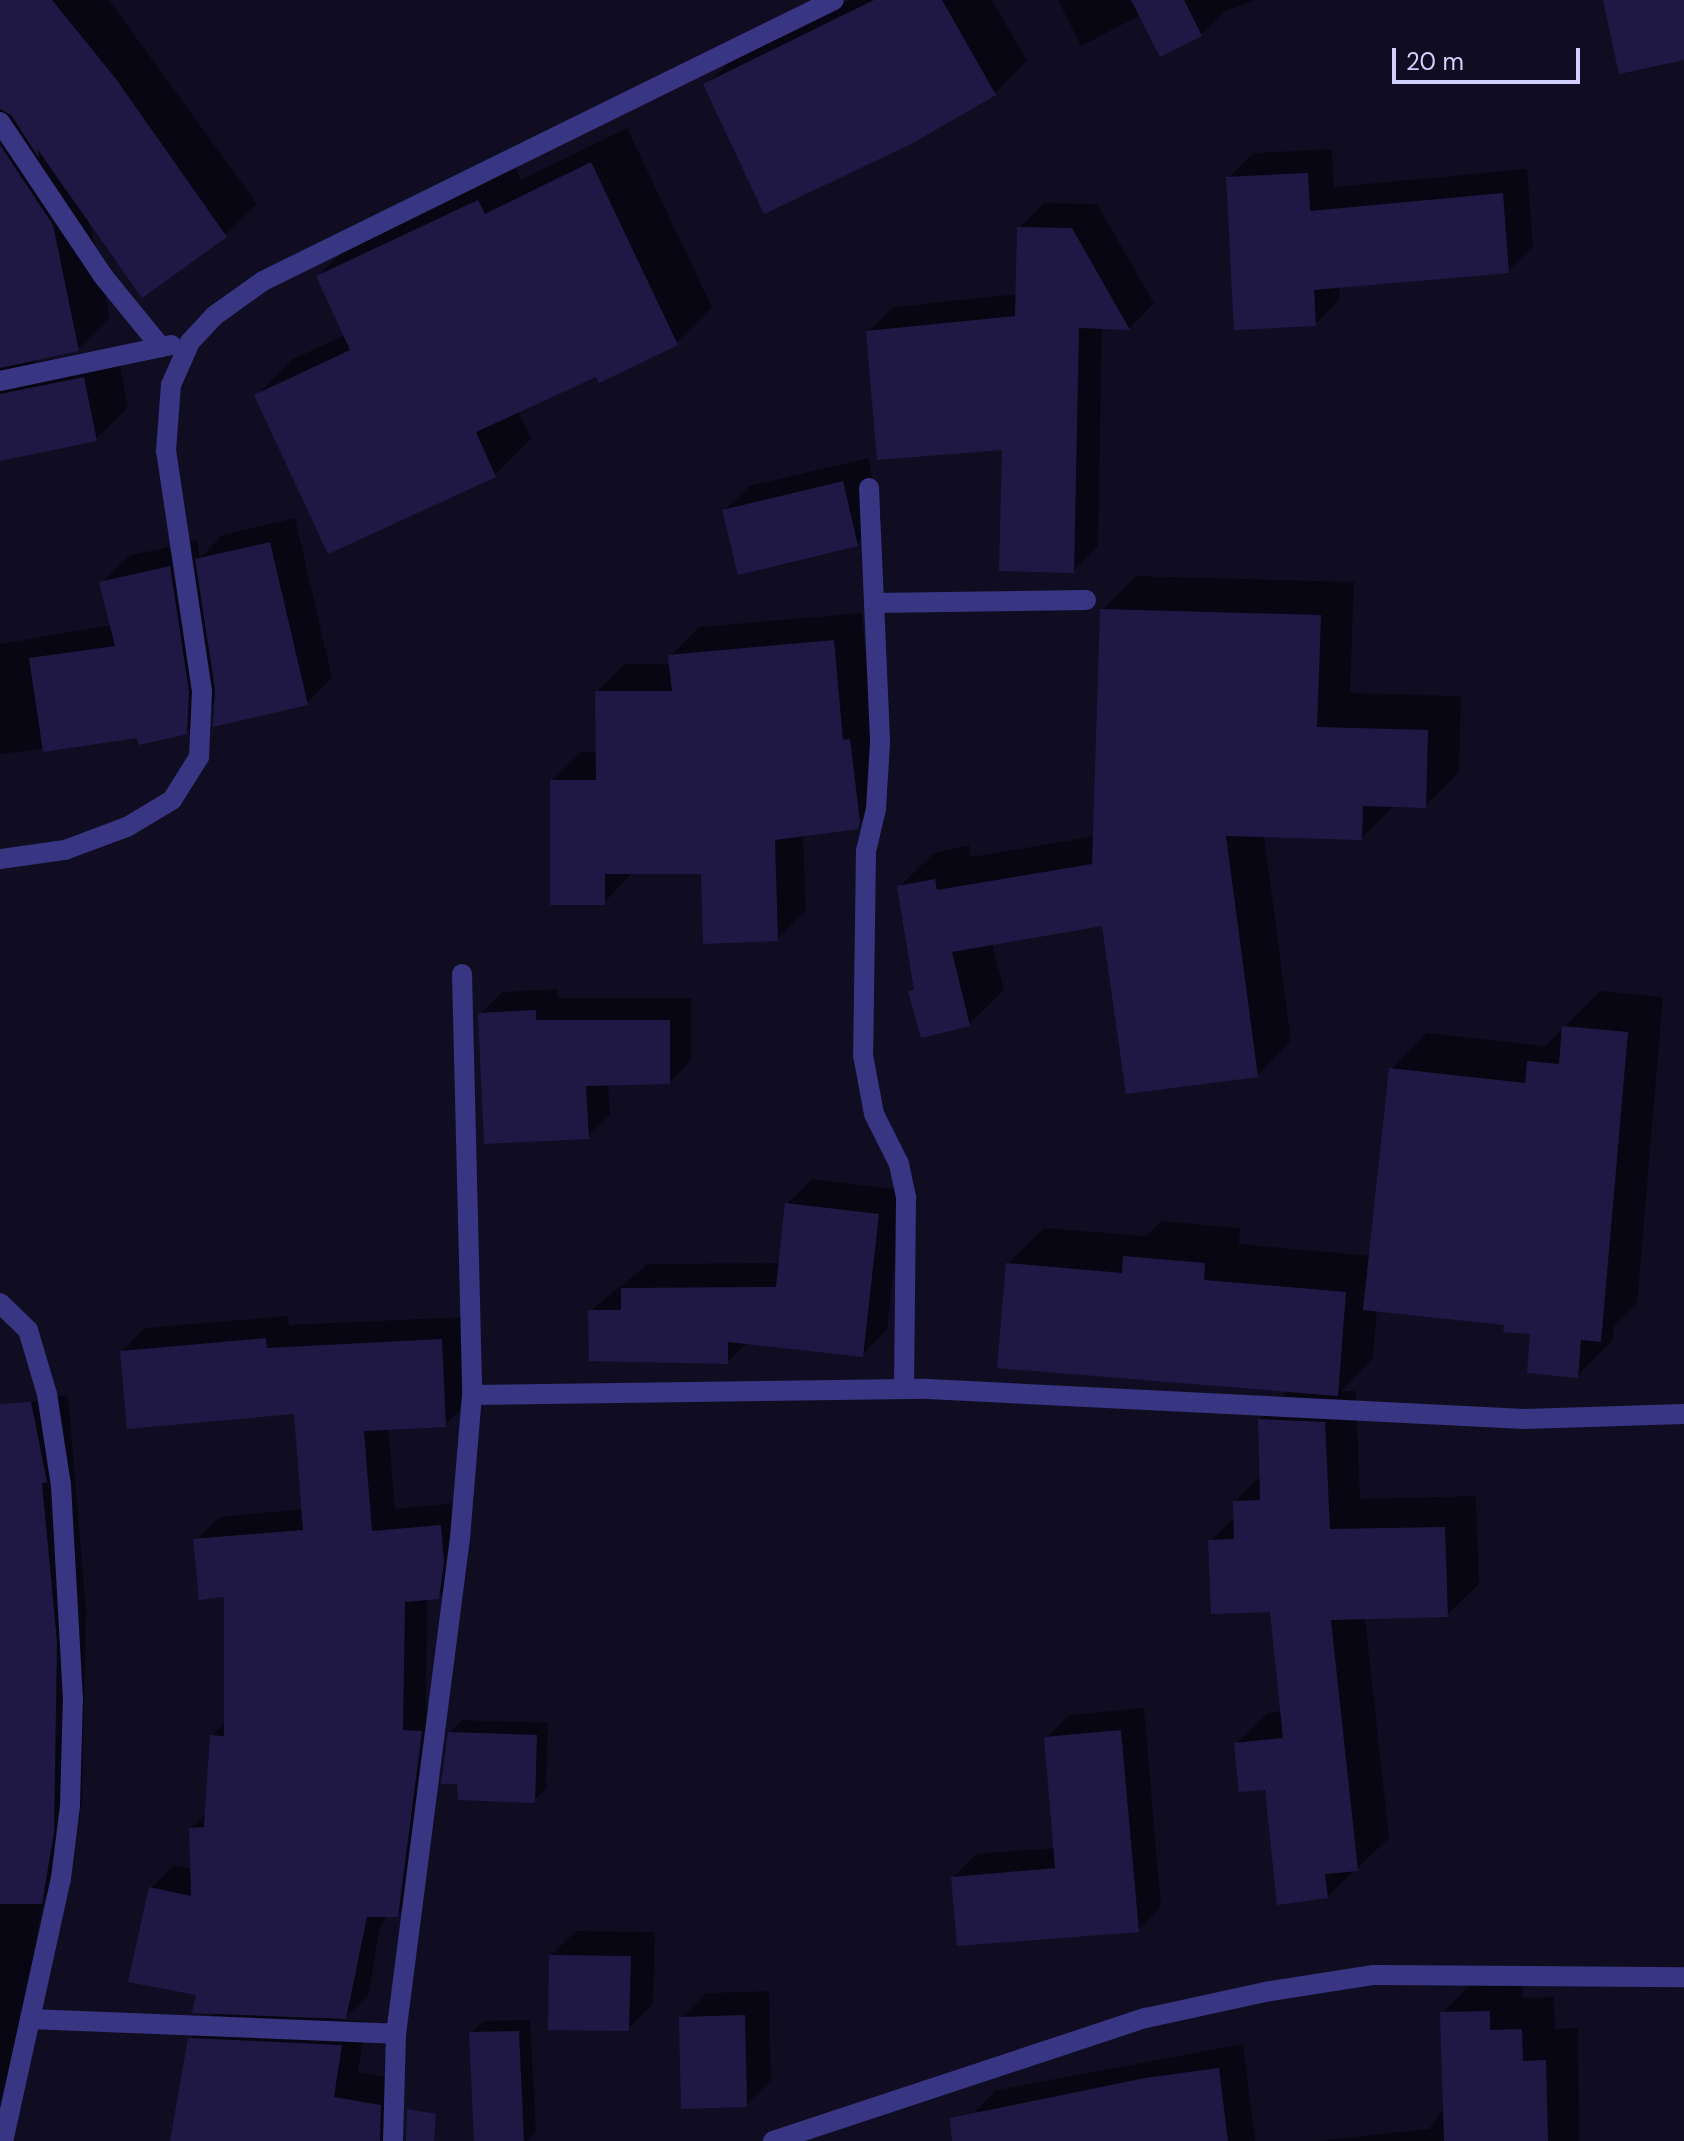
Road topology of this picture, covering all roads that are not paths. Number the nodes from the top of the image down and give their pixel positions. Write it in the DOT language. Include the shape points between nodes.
graph roads {
  1 [pos="834,0"];
  2 [pos="0,122"];
  3 [pos="190,342"];
  4 [pos="161,347"];
  5 [pos="0,381"];
  6 [pos="869,488"];
  7 [pos="1086,600"];
  8 [pos="874,603"];
  9 [pos="0,859"];
  10 [pos="462,974"];
  11 [pos="0,1303"];
  12 [pos="904,1389"];
  13 [pos="472,1395"];
  14 [pos="1684,1414"];
  15 [pos="1684,1977"];
  16 [pos="30,2019"];
  17 [pos="396,2034"];
  18 [pos="3,2141"];
  19 [pos="393,2141"];
  20 [pos="773,2141"];
  1 -- 3 [label="street" via="263,281 214,316"];
  2 -- 4 [label="street" via="103,276"];
  3 -- 4 [label="street"];
  3 -- 9 [label="street" via="171,385 166,451 202,691 199,757 172,800 127,827 65,850"];
  4 -- 5 [label="street"];
  6 -- 8 [label="street"];
  7 -- 8 [label="street"];
  8 -- 12 [label="street" via="880,743 876,809 866,851 863,1055 874,1114 899,1164 906,1198"];
  10 -- 13 [label="street"];
  11 -- 16 [label="street" via="17,1313 38,1355 61,1485 70,1601 70,1806 61,1878"];
  12 -- 13 [label="street"];
  12 -- 14 [label="street" via="1524,1419"];
  13 -- 17 [label="street" via="460,1538"];
  15 -- 20 [label="street" via="1374,1975 1265,1992 1146,2018"];
  16 -- 17 [label="street"];
  16 -- 18 [label="street"];
  17 -- 19 [label="street"];
}
